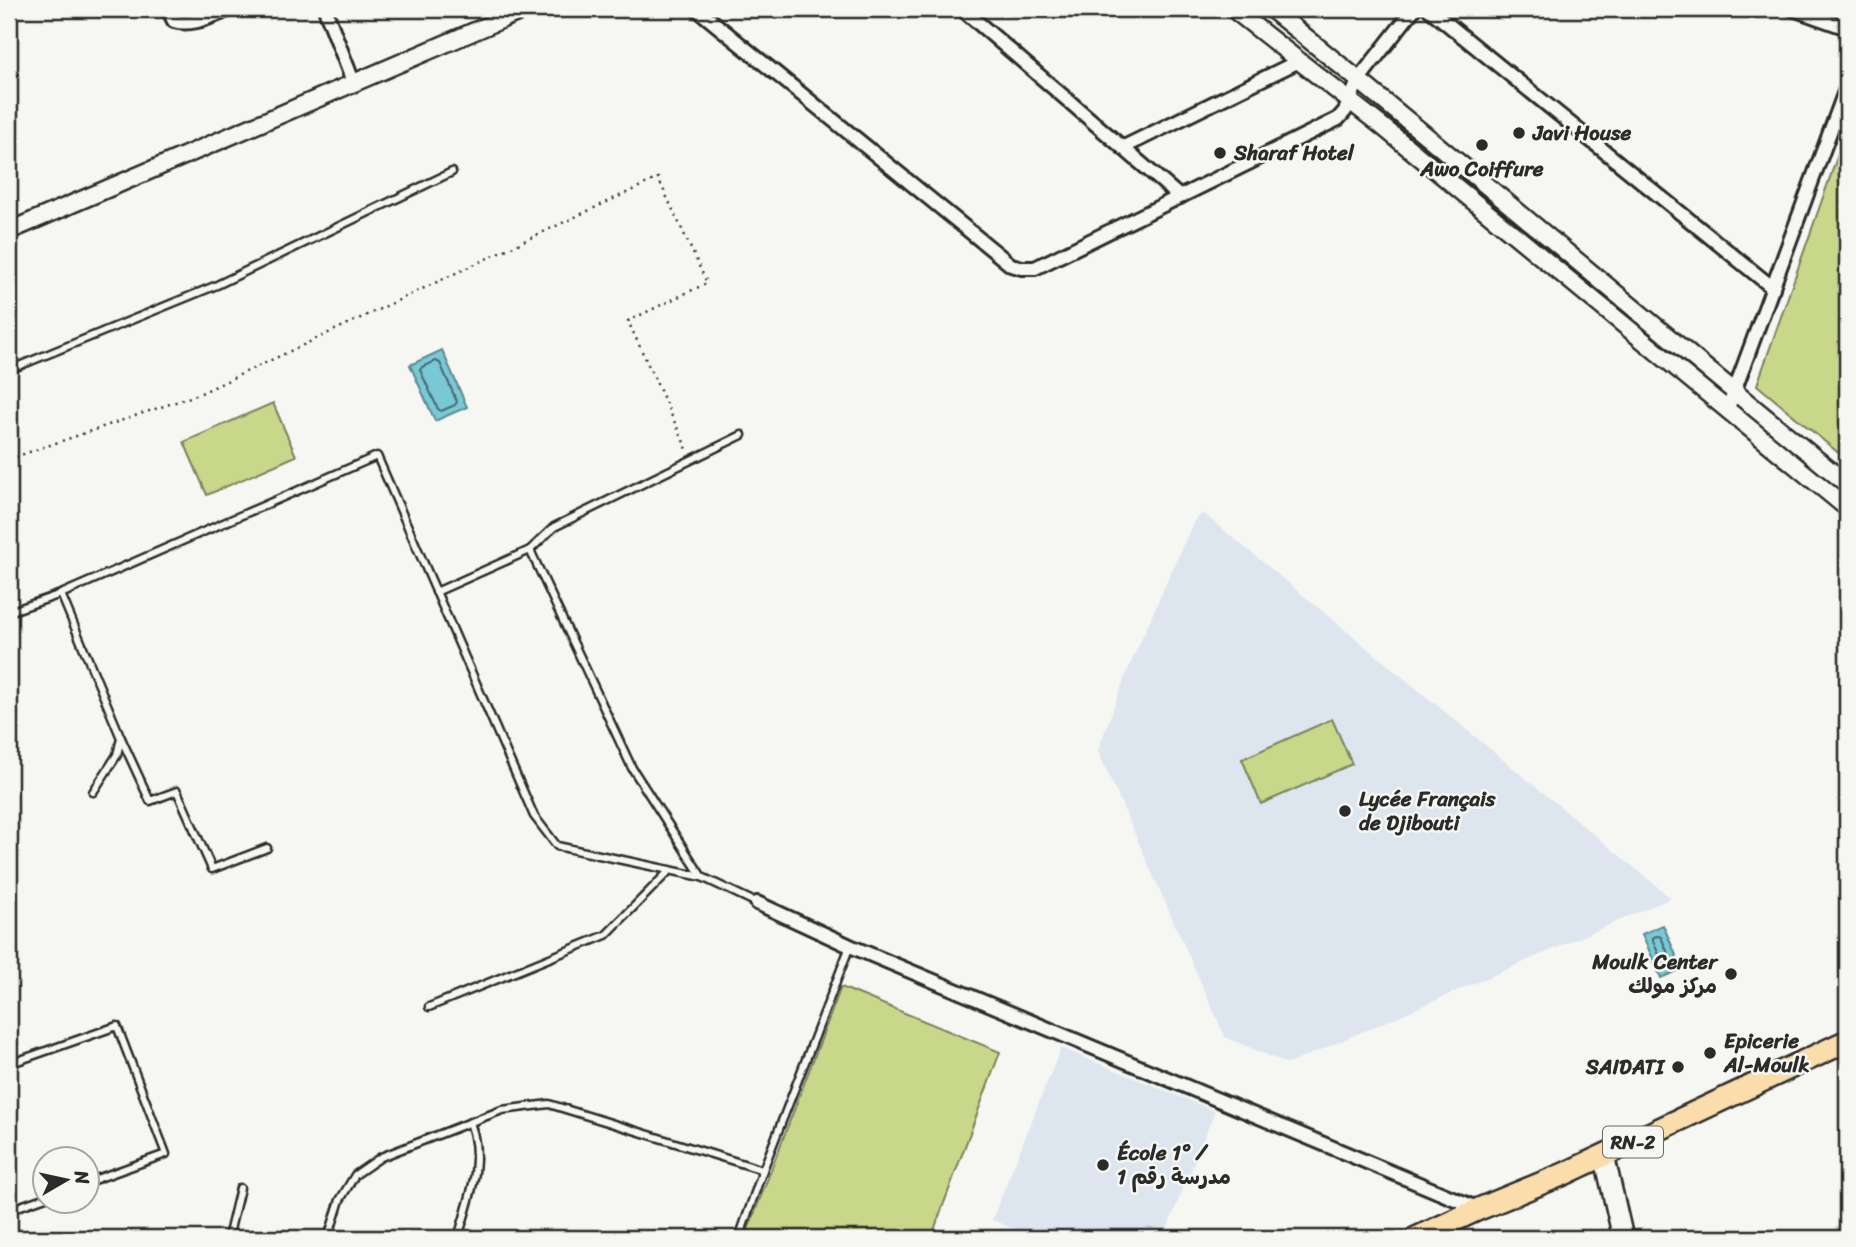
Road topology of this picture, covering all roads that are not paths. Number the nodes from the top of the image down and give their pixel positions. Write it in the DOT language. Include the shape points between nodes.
graph roads {
  1 [pos="168,9"];
  2 [pos="231,9"];
  3 [pos="325,9"];
  4 [pos="526,9"];
  5 [pos="697,9"];
  6 [pos="962,9"];
  7 [pos="1233,9"];
  8 [pos="1271,9"];
  9 [pos="1414,9"];
  10 [pos="1429,9"];
  11 [pos="1793,9"];
  12 [pos="1847,28"];
  13 [pos="1299,61"];
  14 [pos="1359,79"];
  15 [pos="354,84"];
  16 [pos="1847,86"];
  17 [pos="1350,101"];
  18 [pos="1124,147"];
  19 [pos="452,172"];
  20 [pos="1180,197"];
  21 [pos="9,231"];
  22 [pos="1773,288"];
  23 [pos="9,370"];
  24 [pos="1734,392"];
  25 [pos="1727,411"];
  26 [pos="742,435"];
  27 [pos="1847,484"];
  28 [pos="1847,508"];
  29 [pos="530,550"];
  30 [pos="436,592"];
  31 [pos="61,594"];
  32 [pos="9,612"];
  33 [pos="121,738"];
  34 [pos="93,792"];
  35 [pos="267,848"];
  36 [pos="670,870"];
  37 [pos="702,877"];
  38 [pos="757,903"];
  39 [pos="850,946"];
  40 [pos="429,1007"];
  41 [pos="1847,1041"];
  42 [pos="9,1064"];
  43 [pos="470,1122"];
  44 [pos="1604,1155"];
  45 [pos="763,1170"];
  46 [pos="102,1177"];
  47 [pos="240,1188"];
  48 [pos="32,1202"];
  49 [pos="1479,1209"];
  50 [pos="9,1210"];
  51 [pos="228,1238"];
  52 [pos="328,1238"];
  53 [pos="458,1238"];
  54 [pos="739,1238"];
  55 [pos="1416,1238"];
  56 [pos="1623,1238"];
  1 -- 2 [label="street" via="174,21 181,23"];
  3 -- 15 [label="street"];
  4 -- 15 [label="street"];
  5 -- 20 [label="street" via="1012,265 1035,268"];
  6 -- 18 [label="street"];
  7 -- 13 [label="street"];
  8 -- 14 [label="street"];
  9 -- 14 [label="street"];
  10 -- 22 [label="street"];
  11 -- 12 [label="street"];
  13 -- 17 [label="street"];
  13 -- 18 [label="street"];
  14 -- 17 [label="street"];
  14 -- 24 [label="street"];
  15 -- 21 [label="street"];
  16 -- 22 [label="street"];
  17 -- 20 [label="street" via="1338,119"];
  17 -- 25 [label="street"];
  18 -- 20 [label="street"];
  19 -- 23 [label="lane" via="217,285"];
  22 -- 24 [label="street"];
  24 -- 25 [label="street"];
  24 -- 27 [label="street"];
  25 -- 28 [label="street"];
  26 -- 29 [label="lane" via="554,527"];
  29 -- 30 [label="lane"];
  29 -- 37 [label="lane" via="632,768"];
  30 -- 31 [label="lane" via="377,456"];
  30 -- 36 [label="lane" via="534,816 556,846"];
  31 -- 32 [label="lane"];
  31 -- 33 [label="lane"];
  33 -- 34 [label="lane" via="117,755"];
  33 -- 35 [label="lane" via="150,801 177,791 212,869"];
  36 -- 37 [label="lane"];
  36 -- 40 [label="lane" via="606,935"];
  37 -- 38 [label="lane"];
  38 -- 39 [label="street"];
  39 -- 45 [label="lane"];
  39 -- 49 [label="street"];
  41 -- 44 [label="main road, RN-2"];
  42 -- 46 [label="lane" via="117,1026 166,1154"];
  43 -- 45 [label="lane" via="502,1110 549,1104"];
  43 -- 52 [label="lane" via="381,1157 355,1175 340,1200"];
  43 -- 53 [label="lane" via="478,1158"];
  44 -- 49 [label="main road, RN-2"];
  44 -- 56 [label="main road"];
  45 -- 54 [label="lane"];
  47 -- 51 [label="lane"];
  48 -- 50 [label="lane"];
  49 -- 55 [label="main road, RN-2"];
}
